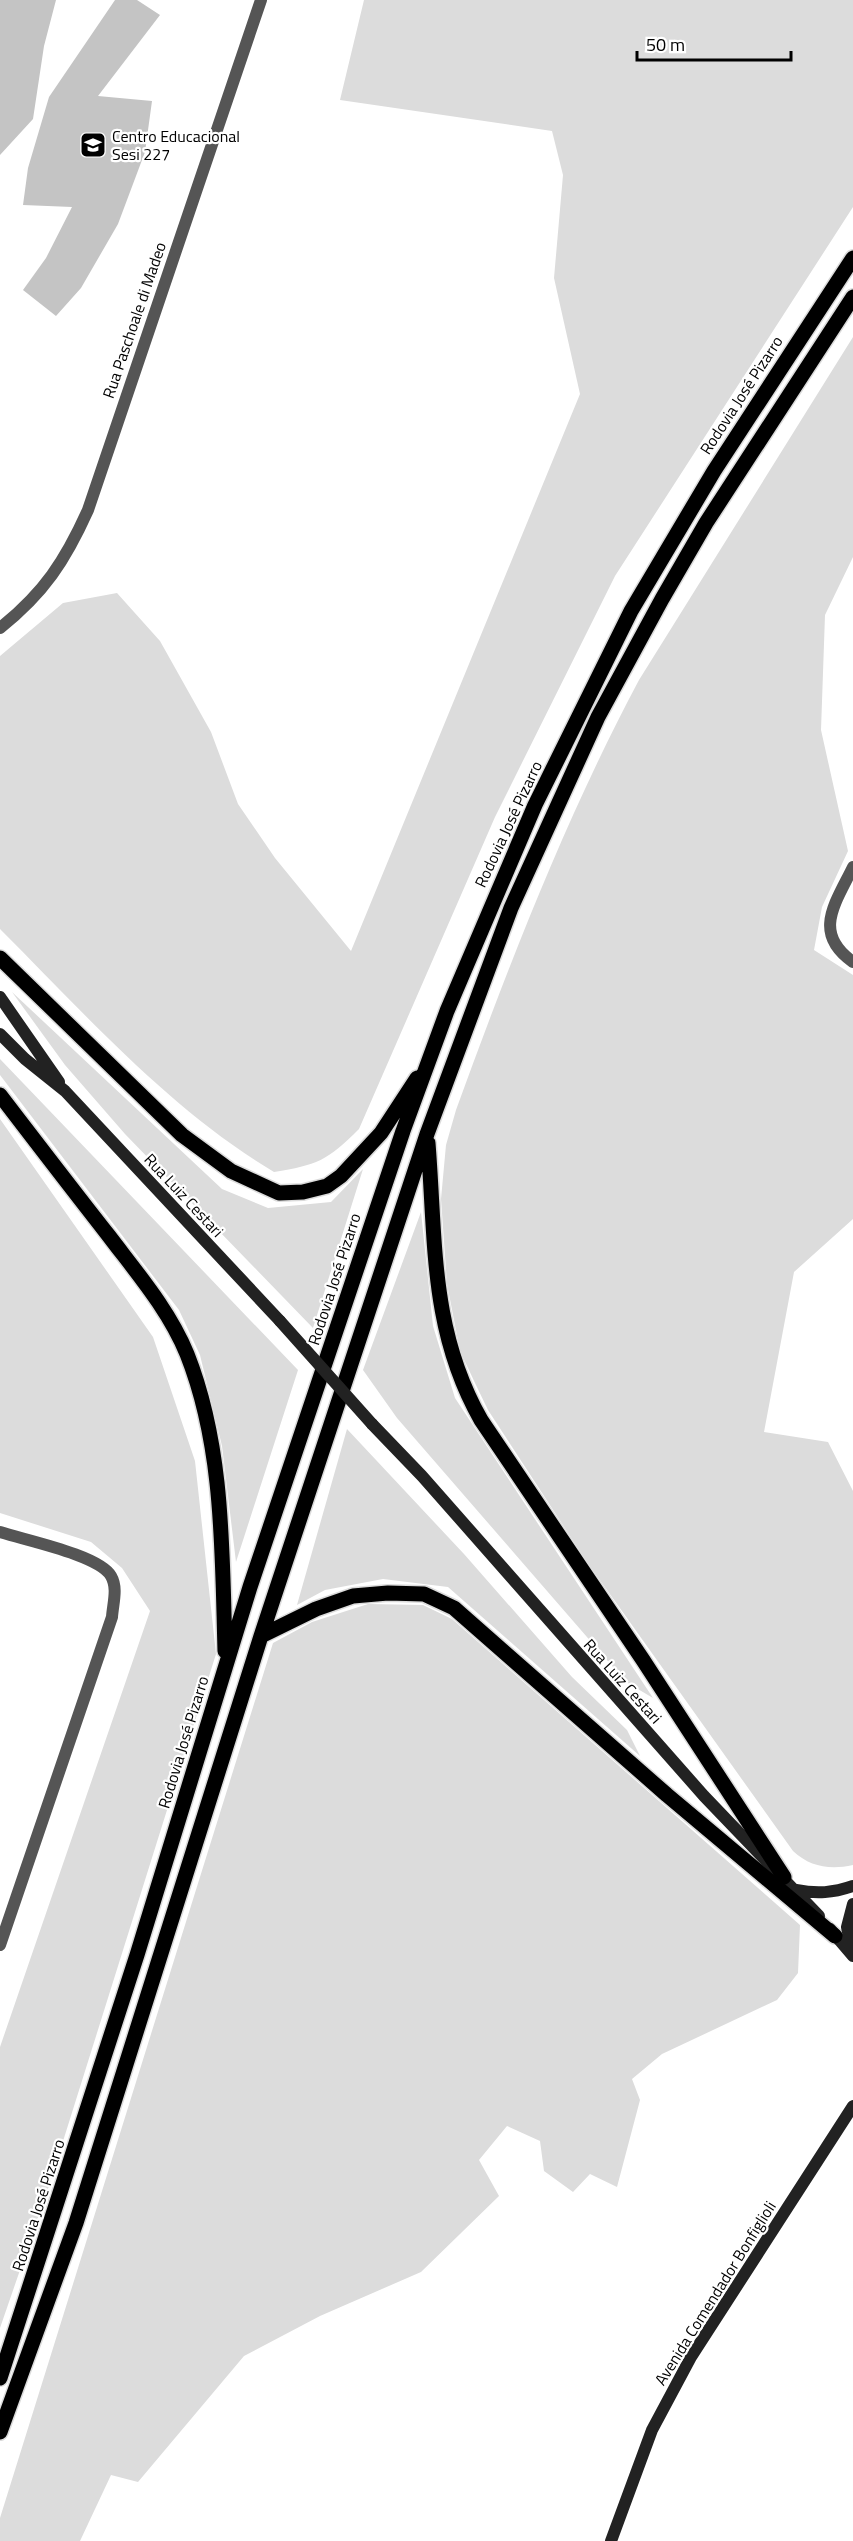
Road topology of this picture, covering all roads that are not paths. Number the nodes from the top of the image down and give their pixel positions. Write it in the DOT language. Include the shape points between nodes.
graph roads {
  1 [pos="261,0"];
  2 [pos="853,258"];
  3 [pos="853,297"];
  4 [pos="0,628"];
  5 [pos="853,867"];
  6 [pos="0,958"];
  7 [pos="851,961"];
  8 [pos="0,997"];
  9 [pos="0,1034"];
  10 [pos="429,1060"];
  11 [pos="65,1091"];
  12 [pos="0,1095"];
  13 [pos="427,1134"];
  14 [pos="0,1532"];
  15 [pos="261,1636"];
  16 [pos="225,1664"];
  17 [pos="784,1877"];
  18 [pos="853,1886"];
  19 [pos="796,1890"];
  20 [pos="853,1904"];
  21 [pos="835,1935"];
  22 [pos="0,1945"];
  23 [pos="853,1954"];
  24 [pos="853,2106"];
  25 [pos="0,2378"];
  26 [pos="0,2432"];
  27 [pos="611,2541"];
  1 -- 4 [label="street, Rua Paschoale di Madeo" via="71,548 27,607"];
  2 -- 10 [label="main road, Rodovia José Pizarro" via="714,471 631,611 493,898"];
  3 -- 13 [label="main road" via="706,523 598,717 511,908"];
  5 -- 7 [label="street" via="829,923 831,942"];
  6 -- 10 [label="main road" via="182,1135 231,1171 279,1193 327,1186 341,1176 381,1132"];
  8 -- 11 [label="street, Rua Luiz Cestari"];
  9 -- 11 [label="street, Rua Luiz Cestari"];
  10 -- 16 [label="main road, Rodovia José Pizarro"];
  11 -- 17 [label="street, Rua Luiz Cestari, bridge" via="422,1476 696,1788"];
  12 -- 16 [label="main road" via="162,1308 186,1351 199,1388 217,1478"];
  13 -- 15 [label="main road"];
  13 -- 17 [label="main road" via="439,1305 463,1389"];
  14 -- 22 [label="street" via="97,1564 108,1572 115,1590 112,1617"];
  15 -- 21 [label="main road" via="353,1596 424,1594 454,1608 667,1795"];
  15 -- 26 [label="main road" via="76,2223"];
  16 -- 25 [label="main road, Rodovia José Pizarro" via="137,1955"];
  17 -- 19 [label="street, Rua Luiz Cestari"];
  18 -- 19 [label="street" via="838,1892"];
  19 -- 21 [label="street, Rua Luiz Cestari"];
  20 -- 23 [label="street" via="847,1928"];
  21 -- 23 [label="street, Rua Luiz Cestari"];
  24 -- 27 [label="street, Avenida Comendador Bonfiglioli" via="691,2356 652,2430"];
}
